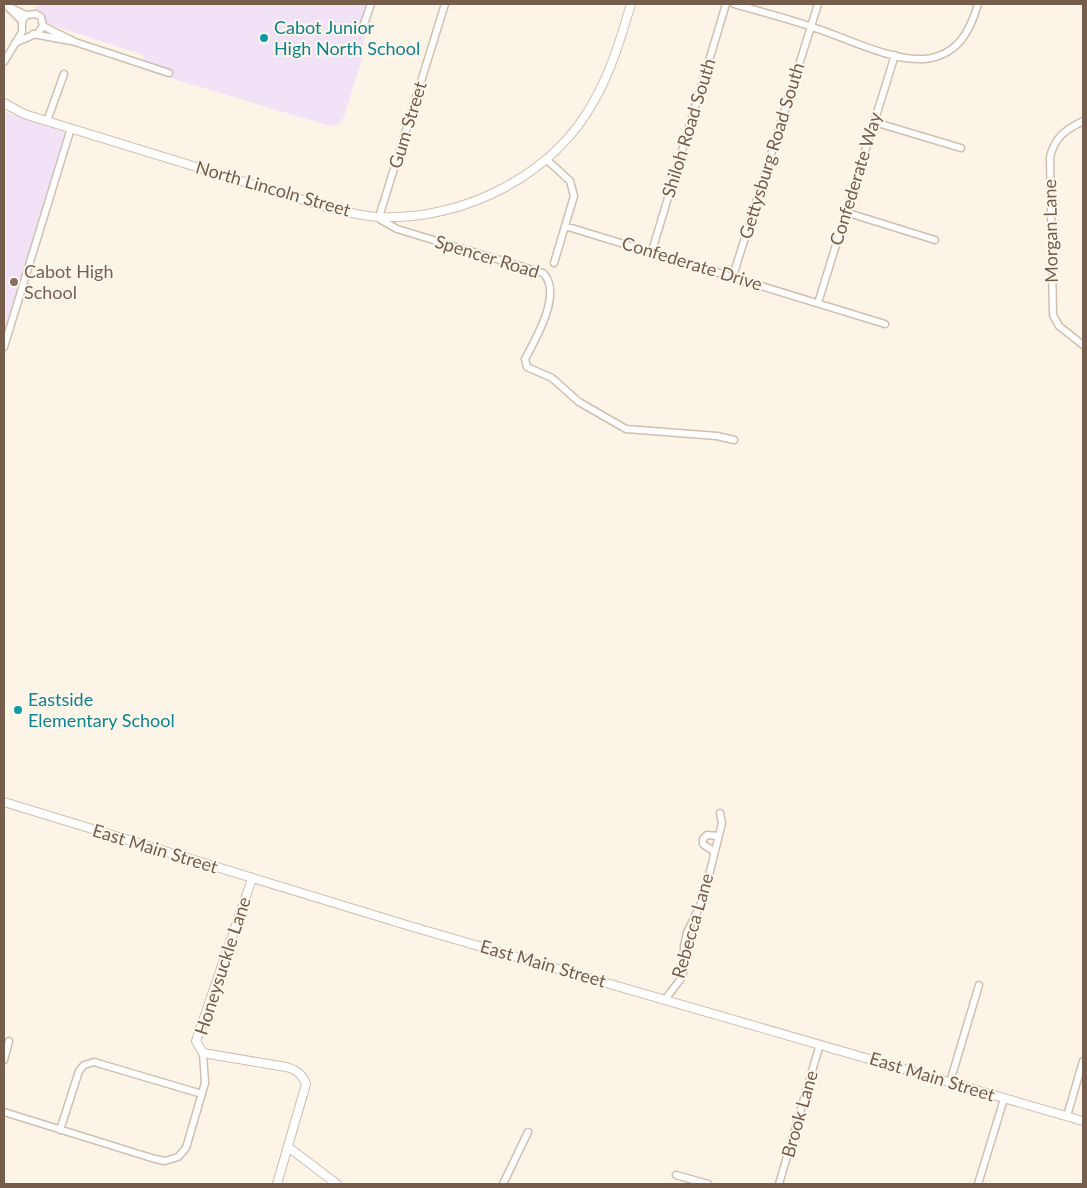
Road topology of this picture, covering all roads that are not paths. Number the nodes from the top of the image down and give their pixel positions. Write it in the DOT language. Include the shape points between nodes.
graph roads {
  1 [pos="371,4"];
  2 [pos="445,4"];
  3 [pos="631,4"];
  4 [pos="726,4"];
  5 [pos="734,4"];
  6 [pos="818,4"];
  7 [pos="978,4"];
  8 [pos="7,5"];
  9 [pos="24,18"];
  10 [pos="364,24"];
  11 [pos="43,26"];
  12 [pos="811,26"];
  13 [pos="23,29"];
  14 [pos="32,34"];
  15 [pos="17,42"];
  16 [pos="75,42"];
  17 [pos="895,55"];
  18 [pos="4,62"];
  19 [pos="169,73"];
  20 [pos="64,74"];
  21 [pos="4,103"];
  22 [pos="4,108"];
  23 [pos="24,114"];
  24 [pos="47,121"];
  25 [pos="874,122"];
  26 [pos="1083,122"];
  27 [pos="71,128"];
  28 [pos="961,148"];
  29 [pos="546,159"];
  30 [pos="846,212"];
  31 [pos="379,217"];
  32 [pos="565,226"];
  33 [pos="935,240"];
  34 [pos="652,251"];
  35 [pos="554,263"];
  36 [pos="733,276"];
  37 [pos="818,303"];
  38 [pos="885,324"];
  39 [pos="1083,345"];
  40 [pos="4,347"];
  41 [pos="734,440"];
  42 [pos="4,802"];
  43 [pos="720,813"];
  44 [pos="718,836"];
  45 [pos="713,851"];
  46 [pos="252,879"];
  47 [pos="979,986"];
  48 [pos="666,998"];
  49 [pos="9,1041"];
  50 [pos="820,1044"];
  51 [pos="203,1053"];
  52 [pos="4,1060"];
  53 [pos="1083,1061"];
  54 [pos="950,1082"];
  55 [pos="202,1094"];
  56 [pos="1004,1099"];
  57 [pos="4,1112"];
  58 [pos="1067,1116"];
  59 [pos="1083,1121"];
  60 [pos="60,1130"];
  61 [pos="528,1132"];
  62 [pos="288,1147"];
  63 [pos="676,1175"];
  64 [pos="277,1184"];
  65 [pos="337,1184"];
  66 [pos="503,1184"];
  67 [pos="708,1184"];
  68 [pos="779,1184"];
  69 [pos="978,1184"];
  1 -- 10 [label="street"];
  2 -- 31 [label="street, Gum Street"];
  3 -- 29 [label="street, North Lincoln Street" via="612,65 595,100 572,133"];
  4 -- 34 [label="street, Shiloh Road South"];
  5 -- 12 [label="street"];
  6 -- 12 [label="street, Gettysburg Road South"];
  7 -- 17 [label="street" via="972,26 960,44 924,59"];
  8 -- 9 [label="street"];
  9 -- 11 [label="street" via="34,13 39,15"];
  9 -- 13 [label="street"];
  11 -- 14 [label="street" via="38,33"];
  11 -- 16 [label="street"];
  12 -- 17 [label="street"];
  12 -- 36 [label="street, Gettysburg Road South"];
  13 -- 14 [label="street"];
  13 -- 15 [label="street"];
  14 -- 15 [label="street"];
  14 -- 16 [label="street"];
  15 -- 18 [label="street"];
  16 -- 19 [label="street"];
  17 -- 25 [label="street, Confederate Way"];
  20 -- 24 [label="street"];
  21 -- 23 [label="street, North Lincoln Street"];
  22 -- 23 [label="street, North Lincoln Street"];
  23 -- 24 [label="street, North Lincoln Street"];
  24 -- 27 [label="street, North Lincoln Street"];
  25 -- 28 [label="street"];
  25 -- 30 [label="street, Confederate Way"];
  26 -- 39 [label="street, Morgan Lane" via="1064,131 1054,142 1050,157 1054,315 1059,326"];
  27 -- 31 [label="street, North Lincoln Street" via="323,206"];
  27 -- 40 [label="street"];
  29 -- 31 [label="street, North Lincoln Street" via="503,188 465,204 433,213"];
  29 -- 32 [label="street" via="570,181 573,188 574,196"];
  30 -- 33 [label="street"];
  30 -- 37 [label="street, Confederate Way"];
  31 -- 41 [label="street, Spencer Road" via="397,229 547,276 549,299 540,332 526,358 527,367 552,378 579,402 608,420 635,430"];
  32 -- 34 [label="street, Confederate Drive"];
  32 -- 35 [label="street"];
  34 -- 36 [label="street, Confederate Drive"];
  36 -- 37 [label="street, Confederate Drive"];
  37 -- 38 [label="street, Confederate Drive"];
  42 -- 46 [label="street, East Main Street"];
  43 -- 44 [label="street, Rebecca Lane" via="722,823"];
  44 -- 45 [label="street, Rebecca Lane"];
  44 -- 45 [label="street, Rebecca Lane" via="706,835 702,839 703,844"];
  45 -- 48 [label="street, Rebecca Lane" via="704,898 686,940 684,970"];
  46 -- 48 [label="street, East Main Street"];
  46 -- 51 [label="street, Honeysuckle Lane" via="196,1041"];
  47 -- 54 [label="street"];
  48 -- 50 [label="street, East Main Street"];
  49 -- 52 [label="street"];
  50 -- 54 [label="street, East Main Street"];
  50 -- 68 [label="street, Brook Lane"];
  51 -- 55 [label="street" via="205,1083"];
  51 -- 62 [label="street, Honeysuckle Lane" via="295,1069 302,1075 306,1084"];
  53 -- 58 [label="street"];
  54 -- 56 [label="street, East Main Street"];
  55 -- 60 [label="street" via="186,1148 178,1157 164,1161"];
  55 -- 60 [label="street" via="94,1062 79,1070"];
  56 -- 58 [label="street, East Main Street"];
  56 -- 69 [label="street"];
  57 -- 60 [label="street"];
  58 -- 59 [label="street, East Main Street"];
  61 -- 66 [label="street"];
  62 -- 64 [label="street, Honeysuckle Lane"];
  62 -- 65 [label="street"];
  63 -- 67 [label="street"];
}
